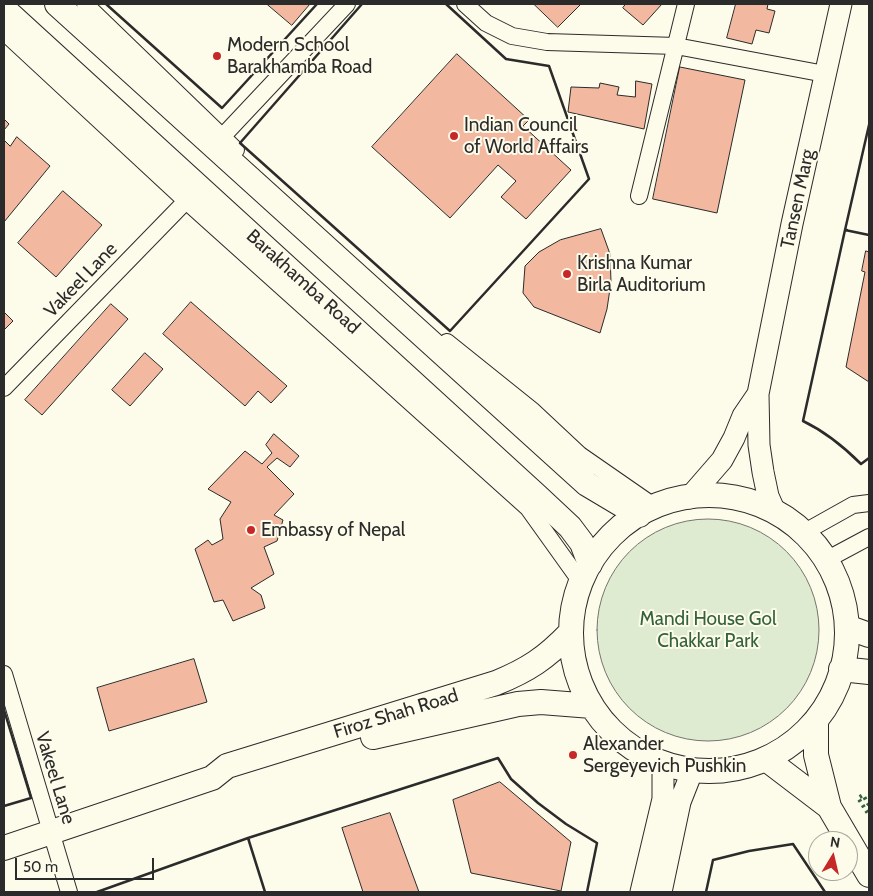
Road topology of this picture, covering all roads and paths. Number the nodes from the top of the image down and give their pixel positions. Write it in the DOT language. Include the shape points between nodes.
graph roads {
  1 [pos="57,4"];
  2 [pos="85,4"];
  3 [pos="347,4"];
  4 [pos="465,4"];
  5 [pos="686,4"];
  6 [pos="841,4"];
  7 [pos="4,9"];
  8 [pos="4,32"];
  9 [pos="676,46"];
  10 [pos="825,74"];
  11 [pos="222,137"];
  12 [pos="639,196"];
  13 [pos="186,201"];
  14 [pos="4,388"];
  15 [pos="758,394"];
  16 [pos="689,498"];
  17 [pos="869,503"];
  18 [pos="647,511"];
  19 [pos="775,512"];
  20 [pos="803,533"];
  21 [pos="869,537"];
  22 [pos="826,560"];
  23 [pos="586,573"];
  24 [pos="847,627"];
  25 [pos="570,633"];
  26 [pos="869,635"];
  27 [pos="840,669"];
  28 [pos="869,672"];
  29 [pos="4,674"];
  30 [pos="592,706"];
  31 [pos="816,721"];
  32 [pos="766,759"];
  33 [pos="663,763"];
  34 [pos="693,769"];
  35 [pos="212,778"];
  36 [pos="829,807"];
  37 [pos="51,834"];
  38 [pos="4,848"];
  39 [pos="869,875"];
  40 [pos="69,892"];
  41 [pos="641,892"];
  42 [pos="660,892"];
  1 -- 18 [label="main road" via="586,484"];
  2 -- 11 [label="street"];
  3 -- 11 [label="street"];
  4 -- 9 [label="street" via="486,23 512,36 547,42"];
  5 -- 9 [label="street"];
  6 -- 10 [label="street, Tansen Marg"];
  7 -- 23 [label="main road, Barakhamba Road" via="570,527 582,544"];
  8 -- 13 [label="street"];
  9 -- 10 [label="street"];
  9 -- 12 [label="street"];
  10 -- 15 [label="street, Tansen Marg"];
  11 -- 18 [label="street" via="392,294"];
  13 -- 14 [label="street, Vakeel Lane"];
  13 -- 23 [label="street" via="528,508"];
  15 -- 16 [label="street, Tansen Marg" via="743,416 722,460"];
  15 -- 19 [label="street, Tansen Marg" via="759,445 768,496"];
  16 -- 18 [label="main road"];
  16 -- 19 [label="main road" via="732,498"];
  17 -- 20 [label="street" via="853,505"];
  18 -- 23 [label="main road" via="611,536"];
  19 -- 20 [label="main road"];
  20 -- 22 [label="main road"];
  21 -- 22 [label="street"];
  22 -- 24 [label="main road" via="841,592"];
  23 -- 25 [label="main road" via="575,603"];
  24 -- 26 [label="main road"];
  24 -- 27 [label="main road" via="846,655"];
  25 -- 30 [label="main road" via="575,666"];
  25 -- 35 [label="main road, Firoz Shah Road" via="539,662 496,683 228,766"];
  27 -- 28 [label="main road"];
  27 -- 31 [label="main road" via="829,703"];
  29 -- 37 [label="street, Vakeel Lane"];
  30 -- 33 [label="main road" via="621,740"];
  30 -- 35 [label="main road, Firoz Shah Road" via="541,702 505,706 387,732 230,781"];
  31 -- 32 [label="main road" via="783,750"];
  31 -- 36 [label="main road" via="816,755"];
  32 -- 34 [label="main road" via="734,769"];
  32 -- 36 [label="main road"];
  33 -- 34 [label="main road"];
  33 -- 41 [label="street" via="662,798"];
  34 -- 42 [label="street" via="680,802"];
  35 -- 37 [label="main road, Firoz Shah Road"];
  36 -- 39 [label="main road"];
  37 -- 38 [label="main road, Firoz Shah Road"];
  37 -- 40 [label="street, Vakeel Lane"];
}
